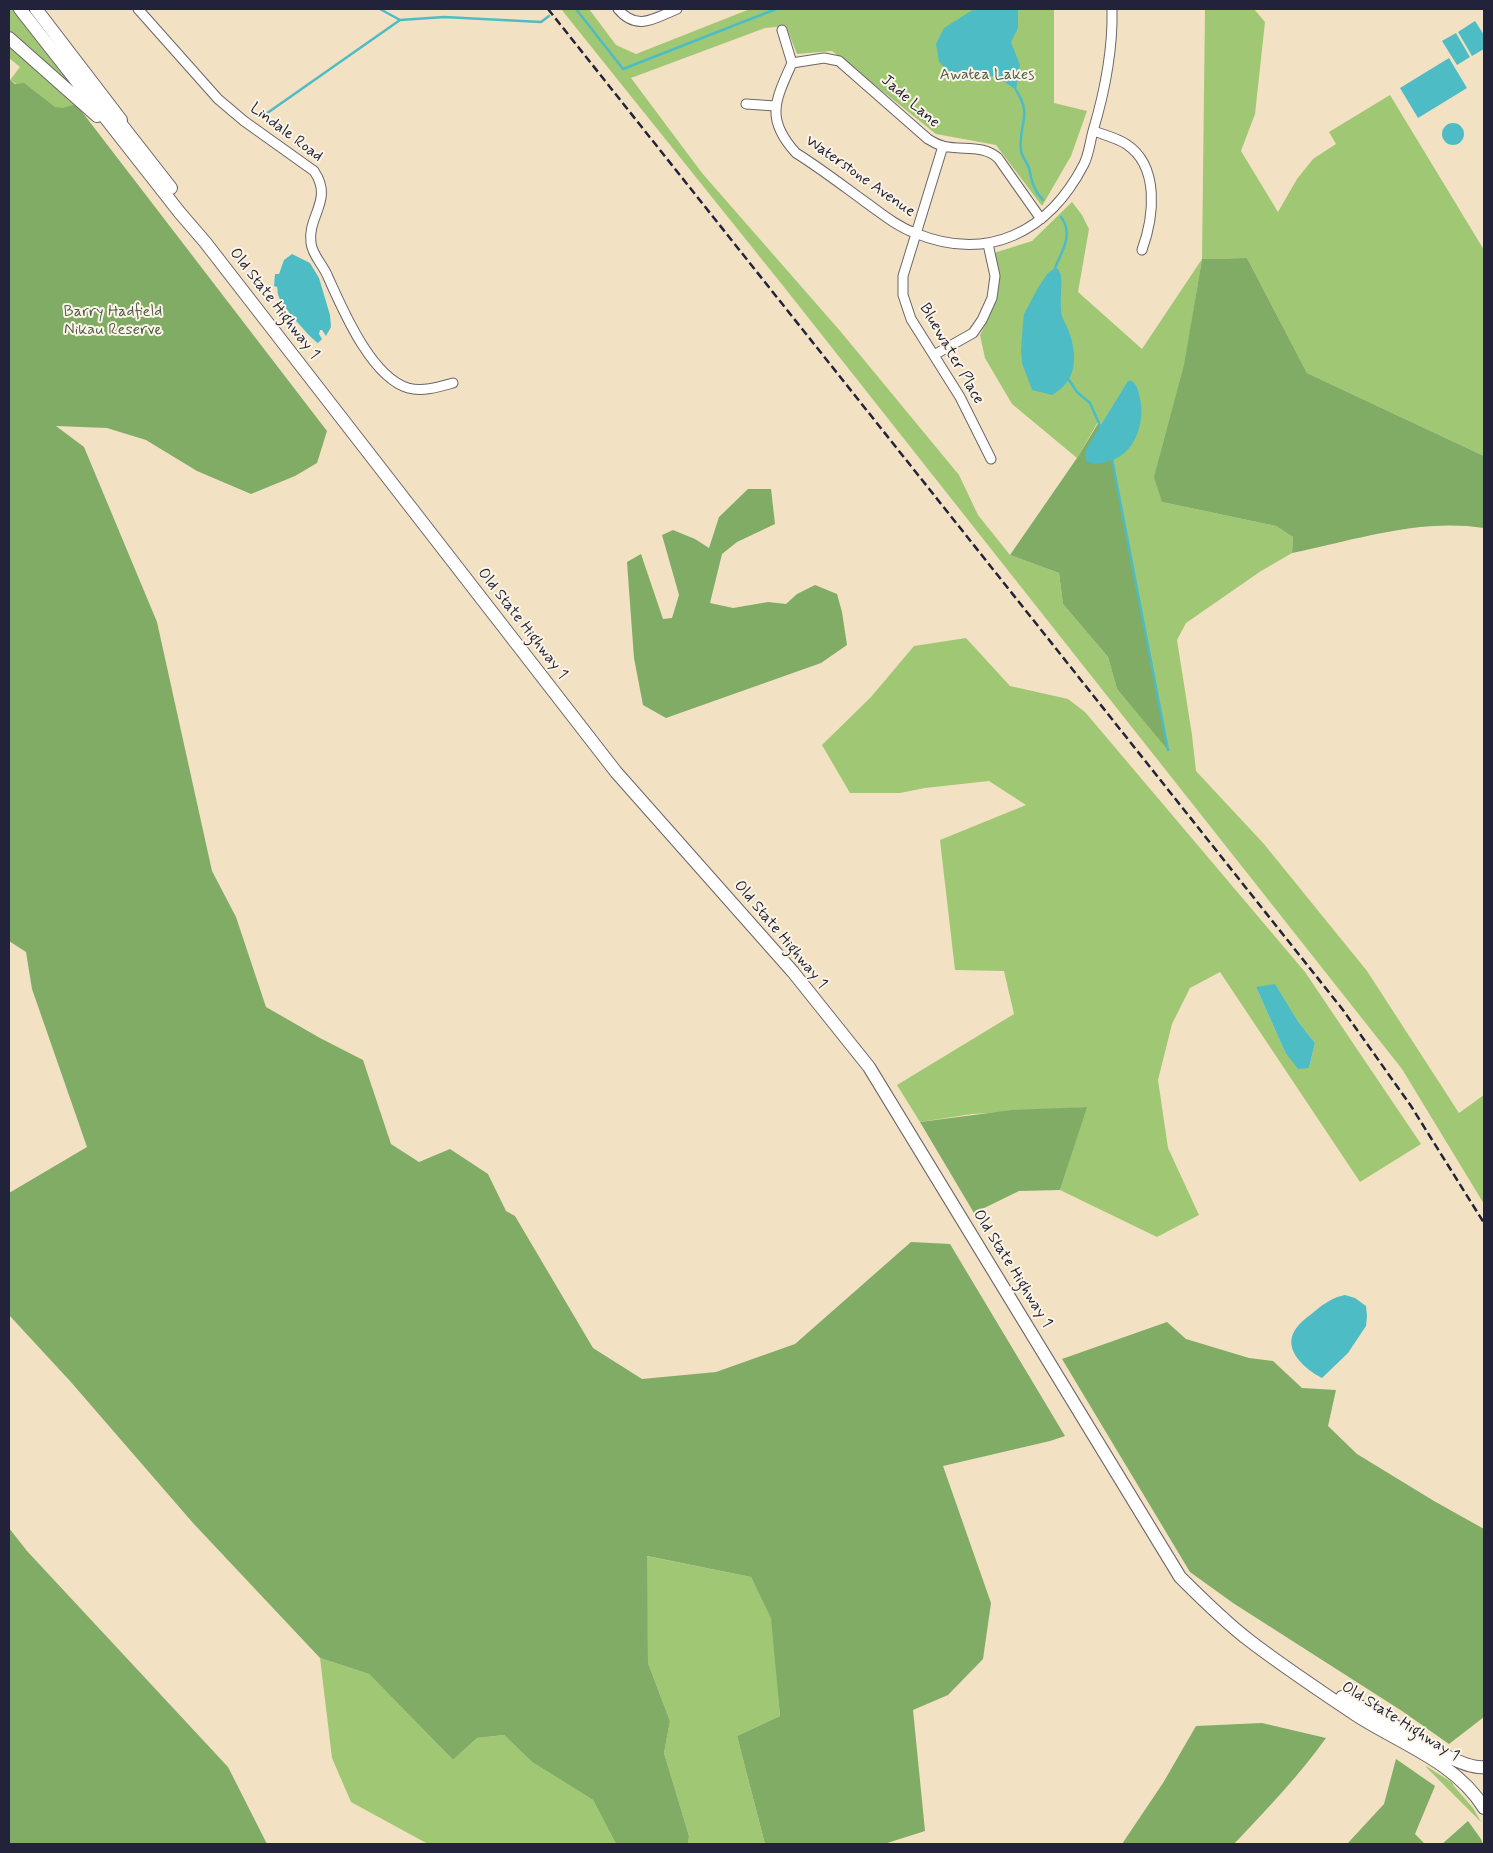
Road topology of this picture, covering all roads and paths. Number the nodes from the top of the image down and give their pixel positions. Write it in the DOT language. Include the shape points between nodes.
graph roads {
  1 [pos="20,9"];
  2 [pos="30,9"];
  3 [pos="36,9"];
  4 [pos="138,9"];
  5 [pos="618,9"];
  6 [pos="1112,9"];
  7 [pos="671,10"];
  8 [pos="782,30"];
  9 [pos="9,38"];
  10 [pos="792,63"];
  11 [pos="746,104"];
  12 [pos="775,106"];
  13 [pos="1094,131"];
  14 [pos="135,141"];
  15 [pos="943,146"];
  16 [pos="138,160"];
  17 [pos="1041,219"];
  18 [pos="916,234"];
  19 [pos="205,242"];
  20 [pos="988,244"];
  21 [pos="1142,250"];
  22 [pos="934,355"];
  23 [pos="453,383"];
  24 [pos="990,459"];
  25 [pos="1291,1671"];
  26 [pos="1484,1767"];
  27 [pos="1484,1808"];
  1 -- 16 [label="main road, Old State Highway 1"];
  2 -- 14 [label="main road, Old State Highway 1"];
  3 -- 14 [label="main road"];
  4 -- 23 [label="street, Lindale Road" via="218,99 314,171 320,179 323,194 311,232 312,247 352,328 381,368 392,381 408,388 423,390"];
  5 -- 7 [label="street" via="627,18 638,22"];
  6 -- 13 [label="street, Waterstone Avenue" via="1103,100"];
  8 -- 10 [label="street"];
  9 -- 16 [label="main road" via="86,106"];
  10 -- 12 [label="street, Waterstone Avenue"];
  10 -- 15 [label="street, Jade Lane" via="824,58 839,61 928,139"];
  11 -- 12 [label="street"];
  12 -- 18 [label="street, Waterstone Avenue" via="782,137 796,153 898,225"];
  13 -- 17 [label="street, Waterstone Avenue" via="1085,162 1075,180"];
  13 -- 21 [label="street" via="1125,144 1138,154 1145,166 1151,188 1150,221"];
  14 -- 19 [label="main road, Old State Highway 1" via="184,206"];
  15 -- 17 [label="street, Jade Lane" via="992,152"];
  15 -- 18 [label="street, Bluewater Place"];
  16 -- 19 [label="main road, Old State Highway 1"];
  17 -- 20 [label="street, Waterstone Avenue" via="1014,237"];
  18 -- 20 [label="street, Waterstone Avenue" via="955,244"];
  18 -- 22 [label="street, Bluewater Place" via="903,276 903,295 911,319"];
  19 -- 25 [label="main road, Old State Highway 1" via="616,772 793,972 869,1067 1180,1576 1249,1641"];
  20 -- 22 [label="street" via="995,276 992,298 982,320 973,333"];
  22 -- 24 [label="street, Bluewater Place" via="960,397"];
  25 -- 26 [label="main road, Old State Highway 1" via="1451,1758 1466,1765"];
  25 -- 27 [label="main road, Old State Highway 1" via="1451,1772"];
}
